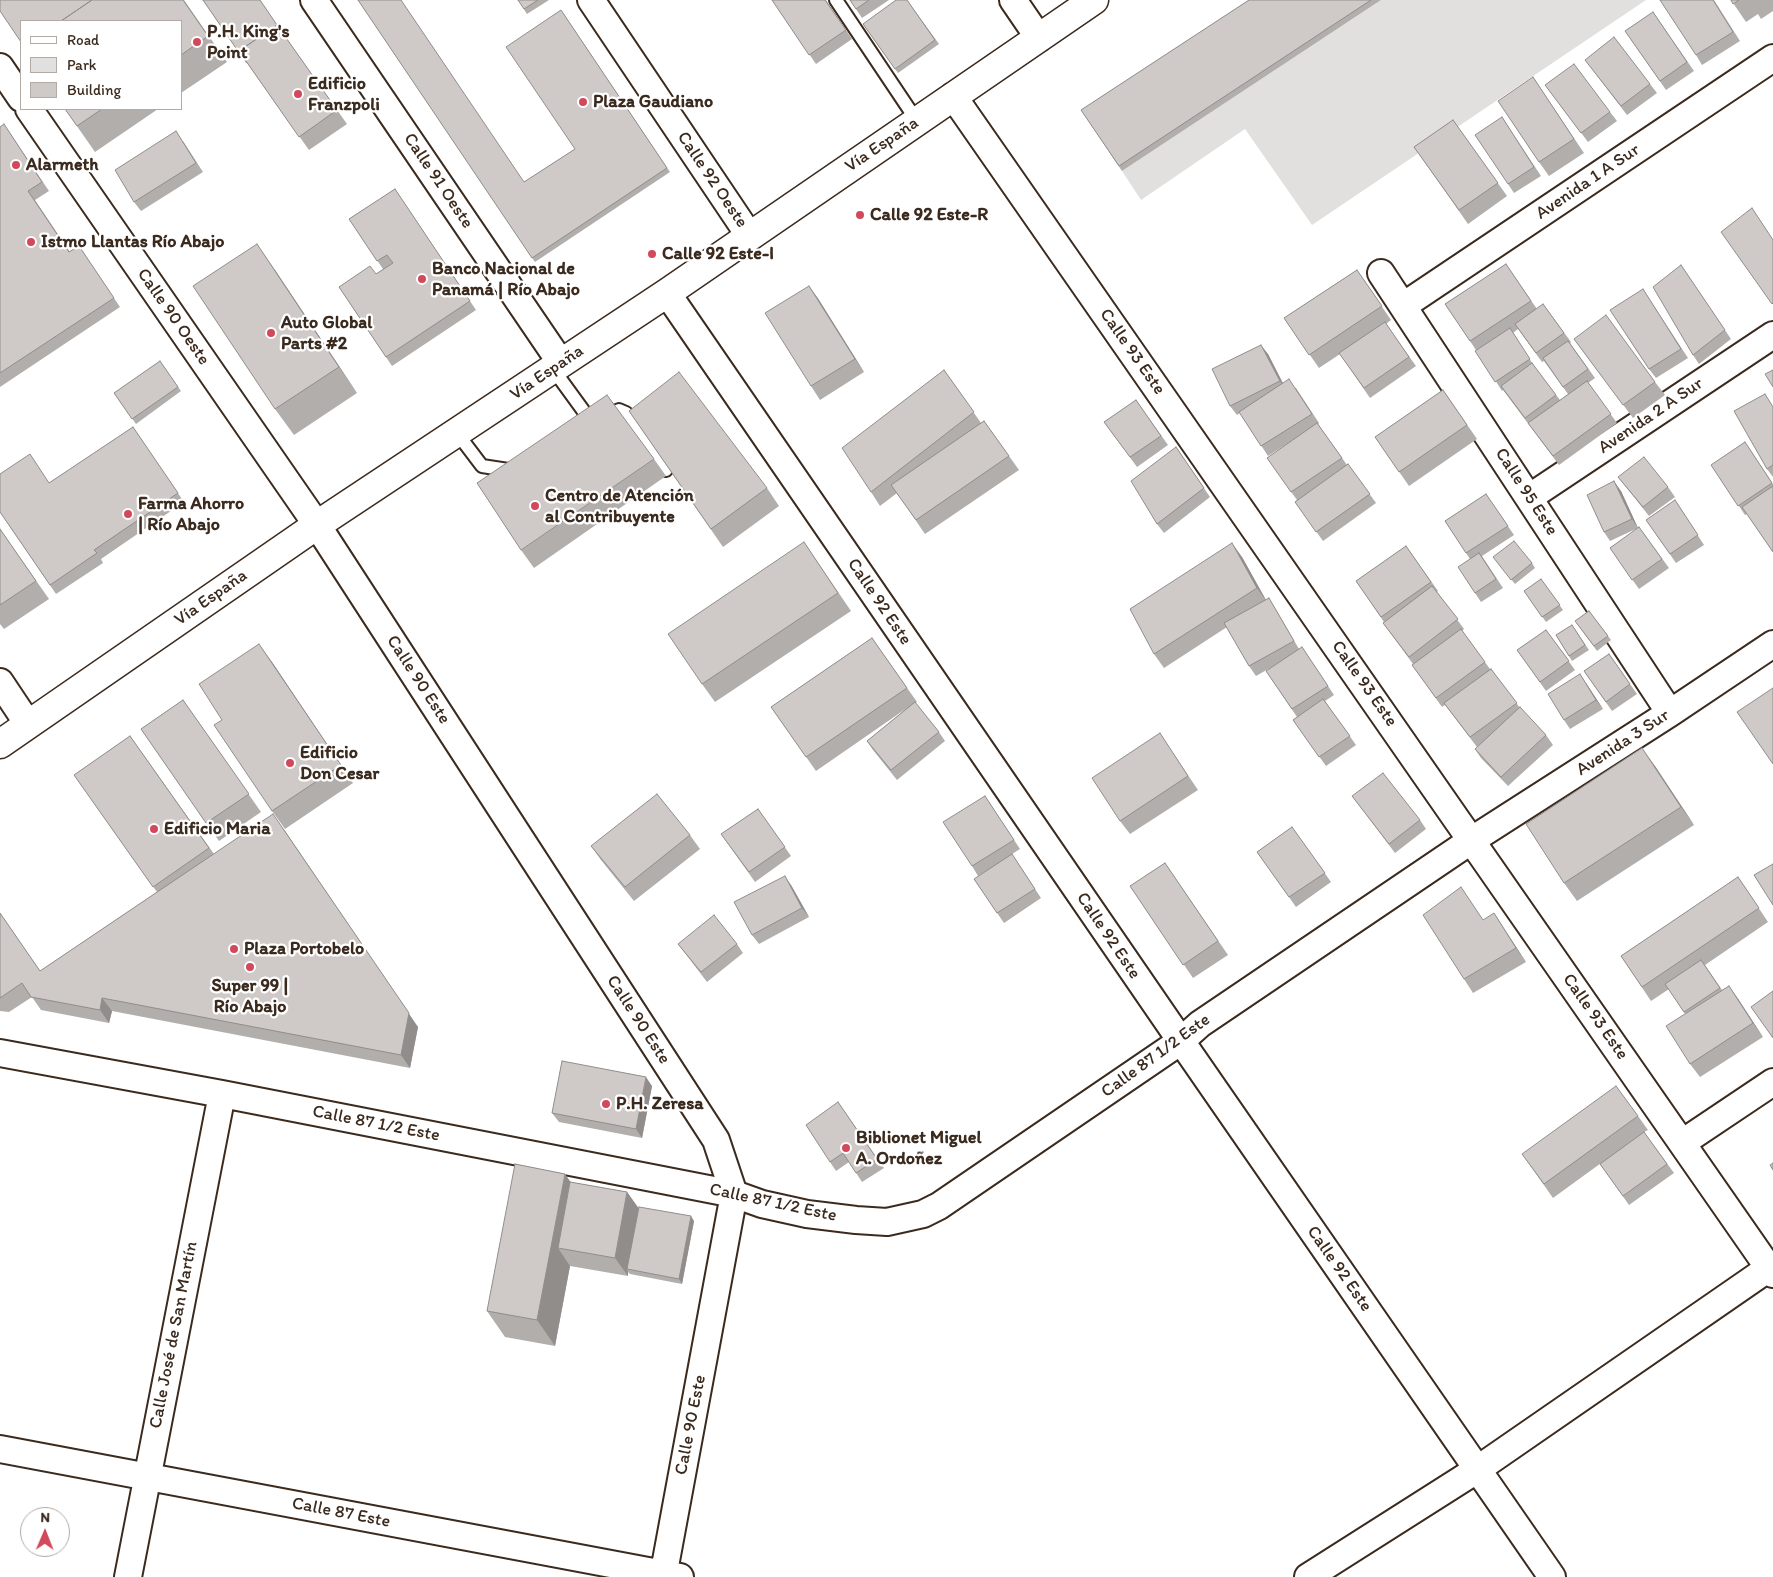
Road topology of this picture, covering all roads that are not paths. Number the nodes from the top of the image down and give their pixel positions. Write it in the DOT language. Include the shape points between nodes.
graph roads {
  1 [pos="314,0"];
  2 [pos="591,0"];
  3 [pos="836,0"];
  4 [pos="1013,0"];
  5 [pos="1094,0"];
  6 [pos="1038,38"];
  7 [pos="1773,58"];
  8 [pos="0,67"];
  9 [pos="953,96"];
  10 [pos="20,97"];
  11 [pos="30,110"];
  12 [pos="917,121"];
  13 [pos="749,235"];
  14 [pos="1381,273"];
  15 [pos="667,293"];
  16 [pos="1404,306"];
  17 [pos="1773,335"];
  18 [pos="557,366"];
  19 [pos="458,433"];
  20 [pos="666,470"];
  21 [pos="524,472"];
  22 [pos="1530,497"];
  23 [pos="317,525"];
  24 [pos="1773,644"];
  25 [pos="0,682"];
  26 [pos="1670,713"];
  27 [pos="28,724"];
  28 [pos="0,744"];
  29 [pos="1472,840"];
  30 [pos="1181,1042"];
  31 [pos="0,1053"];
  32 [pos="1773,1082"];
  33 [pos="222,1094"];
  34 [pos="1682,1143"];
  35 [pos="734,1194"];
  36 [pos="1771,1271"];
  37 [pos="0,1449"];
  38 [pos="1478,1469"];
  39 [pos="147,1476"];
  40 [pos="669,1576"];
  41 [pos="128,1577"];
  42 [pos="1308,1577"];
  43 [pos="1552,1577"];
  1 -- 18 [label="street, Calle 91 Oeste"];
  2 -- 13 [label="street, Calle 92 Oeste"];
  3 -- 12 [label="lane"];
  4 -- 6 [label="street"];
  5 -- 6 [label="main road, Vía España"];
  6 -- 9 [label="main road, Vía España"];
  7 -- 16 [label="street, Avenida 1 A Sur"];
  8 -- 10 [label="street"];
  9 -- 12 [label="main road, Vía España"];
  9 -- 29 [label="street, Calle 93 Este"];
  11 -- 23 [label="street, Calle 90 Oeste"];
  12 -- 13 [label="main road, Vía España"];
  13 -- 15 [label="main road, Vía España"];
  14 -- 16 [label="street, Calle 95 Este"];
  15 -- 18 [label="main road, Vía España"];
  15 -- 30 [label="street, Calle 92 Este"];
  16 -- 22 [label="street, Calle 95 Este"];
  17 -- 22 [label="street, Avenida 2 A Sur"];
  18 -- 19 [label="main road, Vía España"];
  18 -- 20 [label="lane" via="589,426 613,412 626,413"];
  19 -- 21 [label="lane" via="482,466"];
  19 -- 23 [label="main road, Vía España"];
  22 -- 26 [label="street, Calle 95 Este"];
  23 -- 27 [label="main road, Vía España"];
  23 -- 35 [label="street, Calle 90 Este" via="716,1140"];
  24 -- 26 [label="street, Avenida 3 Sur"];
  25 -- 27 [label="street"];
  26 -- 29 [label="street, Avenida 3 Sur"];
  27 -- 28 [label="main road, Vía España"];
  29 -- 30 [label="street, Calle 87 1/2 Este" via="1200,1024"];
  29 -- 34 [label="street, Calle 93 Este"];
  30 -- 35 [label="street, Calle 87 1/2 Este" via="923,1214 886,1222 856,1220 789,1210"];
  30 -- 38 [label="street, Calle 92 Este"];
  31 -- 33 [label="street, Calle 87 1/2 Este"];
  32 -- 34 [label="street"];
  33 -- 35 [label="street, Calle 87 1/2 Este"];
  33 -- 39 [label="street, Calle José de San Martín"];
  34 -- 36 [label="street, Calle 93 Este"];
  35 -- 40 [label="street, Calle 90 Este"];
  36 -- 38 [label="street"];
  37 -- 39 [label="street, Calle 87 Este"];
  38 -- 42 [label="street"];
  38 -- 43 [label="street, Calle 92 Este"];
  39 -- 40 [label="street, Calle 87 Este"];
  39 -- 41 [label="street, Calle José de San Martín"];
}
